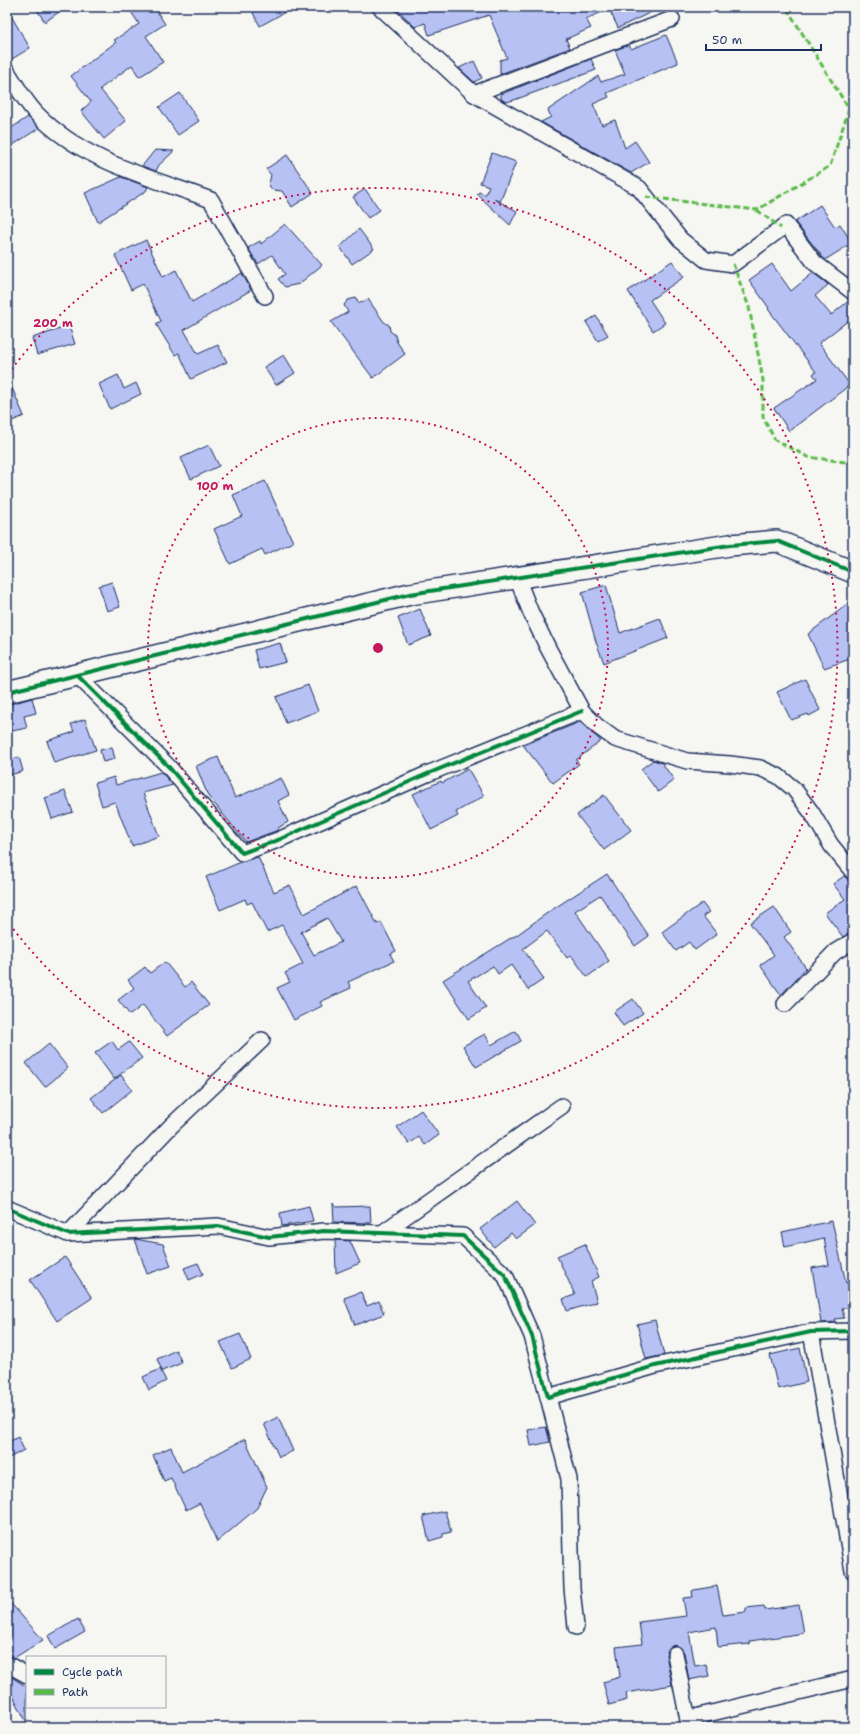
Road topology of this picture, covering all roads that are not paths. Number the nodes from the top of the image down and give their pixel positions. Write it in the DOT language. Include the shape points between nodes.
graph roads {
  1 [pos="382,7"];
  2 [pos="672,20"];
  3 [pos="7,71"];
  4 [pos="474,94"];
  5 [pos="853,292"];
  6 [pos="265,296"];
  7 [pos="853,572"];
  8 [pos="517,578"];
  9 [pos="77,675"];
  10 [pos="7,692"];
  11 [pos="582,711"];
  12 [pos="853,872"];
  13 [pos="853,941"];
  14 [pos="785,1004"];
  15 [pos="262,1040"];
  16 [pos="562,1106"];
  17 [pos="7,1208"];
  18 [pos="382,1233"];
  19 [pos="68,1234"];
  20 [pos="853,1331"];
  21 [pos="812,1332"];
  22 [pos="548,1397"];
  23 [pos="853,1571"];
  24 [pos="576,1627"];
  25 [pos="675,1654"];
  26 [pos="7,1664"];
  27 [pos="26,1674"];
  28 [pos="853,1679"];
  29 [pos="688,1726"];
  1 -- 4 [label="street"];
  2 -- 4 [label="street"];
  3 -- 6 [label="street" via="36,113 68,142 120,169 211,200"];
  4 -- 5 [label="street" via="639,188 680,239 706,260 733,264 786,225 815,263"];
  7 -- 8 [label="street" via="778,541 730,545"];
  8 -- 9 [label="street" via="410,594"];
  8 -- 11 [label="street" via="530,613"];
  9 -- 10 [label="street"];
  9 -- 11 [label="street" via="168,766 242,853"];
  11 -- 12 [label="street" via="615,740 687,761 760,768 778,776 794,789 831,845"];
  13 -- 14 [label="street" via="835,952"];
  15 -- 19 [label="street" via="171,1126"];
  16 -- 18 [label="street"];
  17 -- 19 [label="street"];
  18 -- 19 [label="street" via="324,1231 269,1237 218,1226"];
  18 -- 22 [label="street" via="463,1236 506,1275 532,1336"];
  20 -- 21 [label="street"];
  21 -- 22 [label="street" via="655,1366"];
  21 -- 23 [label="street"];
  22 -- 24 [label="street" via="569,1479 572,1588"];
  25 -- 29 [label="street"];
  26 -- 27 [label="street"];
  28 -- 29 [label="street" via="699,1716"];
}
